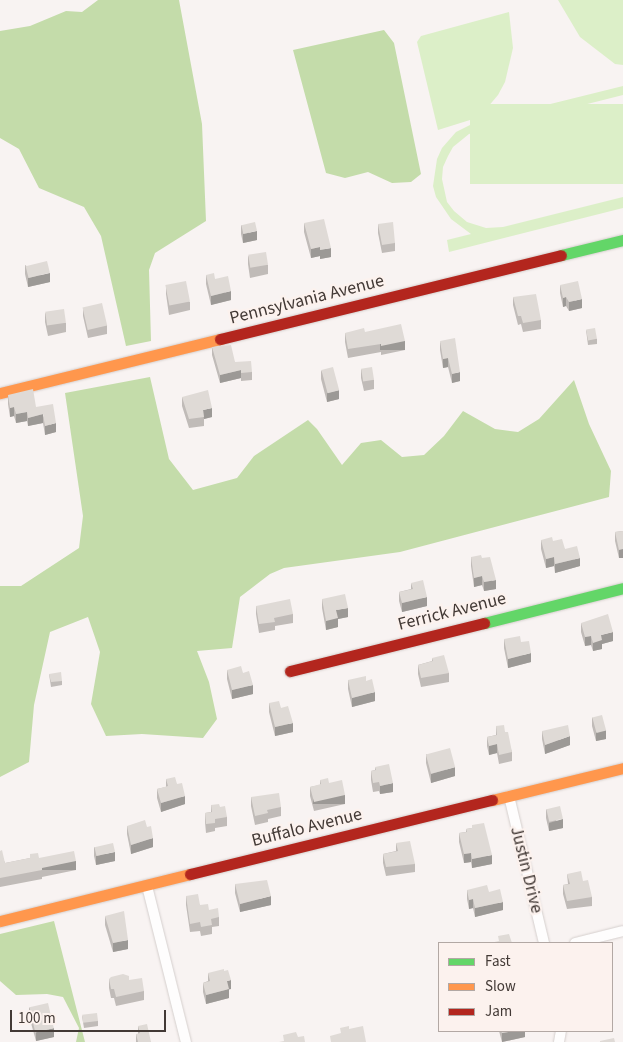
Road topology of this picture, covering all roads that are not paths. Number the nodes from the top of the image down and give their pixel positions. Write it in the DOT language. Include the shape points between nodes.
graph roads {
  1 [pos="623,240"];
  2 [pos="0,393"];
  3 [pos="623,588"];
  4 [pos="290,671"];
  5 [pos="623,768"];
  6 [pos="509,796"];
  7 [pos="148,886"];
  8 [pos="0,921"];
  9 [pos="623,931"];
  10 [pos="544,942"];
  11 [pos="578,942"];
  12 [pos="186,1042"];
  1 -- 2 [label="street, Pennsylvania Avenue"];
  3 -- 4 [label="street, Ferrick Avenue"];
  5 -- 6 [label="street, Buffalo Avenue"];
  6 -- 7 [label="street, Buffalo Avenue"];
  6 -- 10 [label="street, Justin Drive"];
  7 -- 8 [label="street, Buffalo Avenue"];
  7 -- 12 [label="street"];
  9 -- 11 [label="street"];
}
